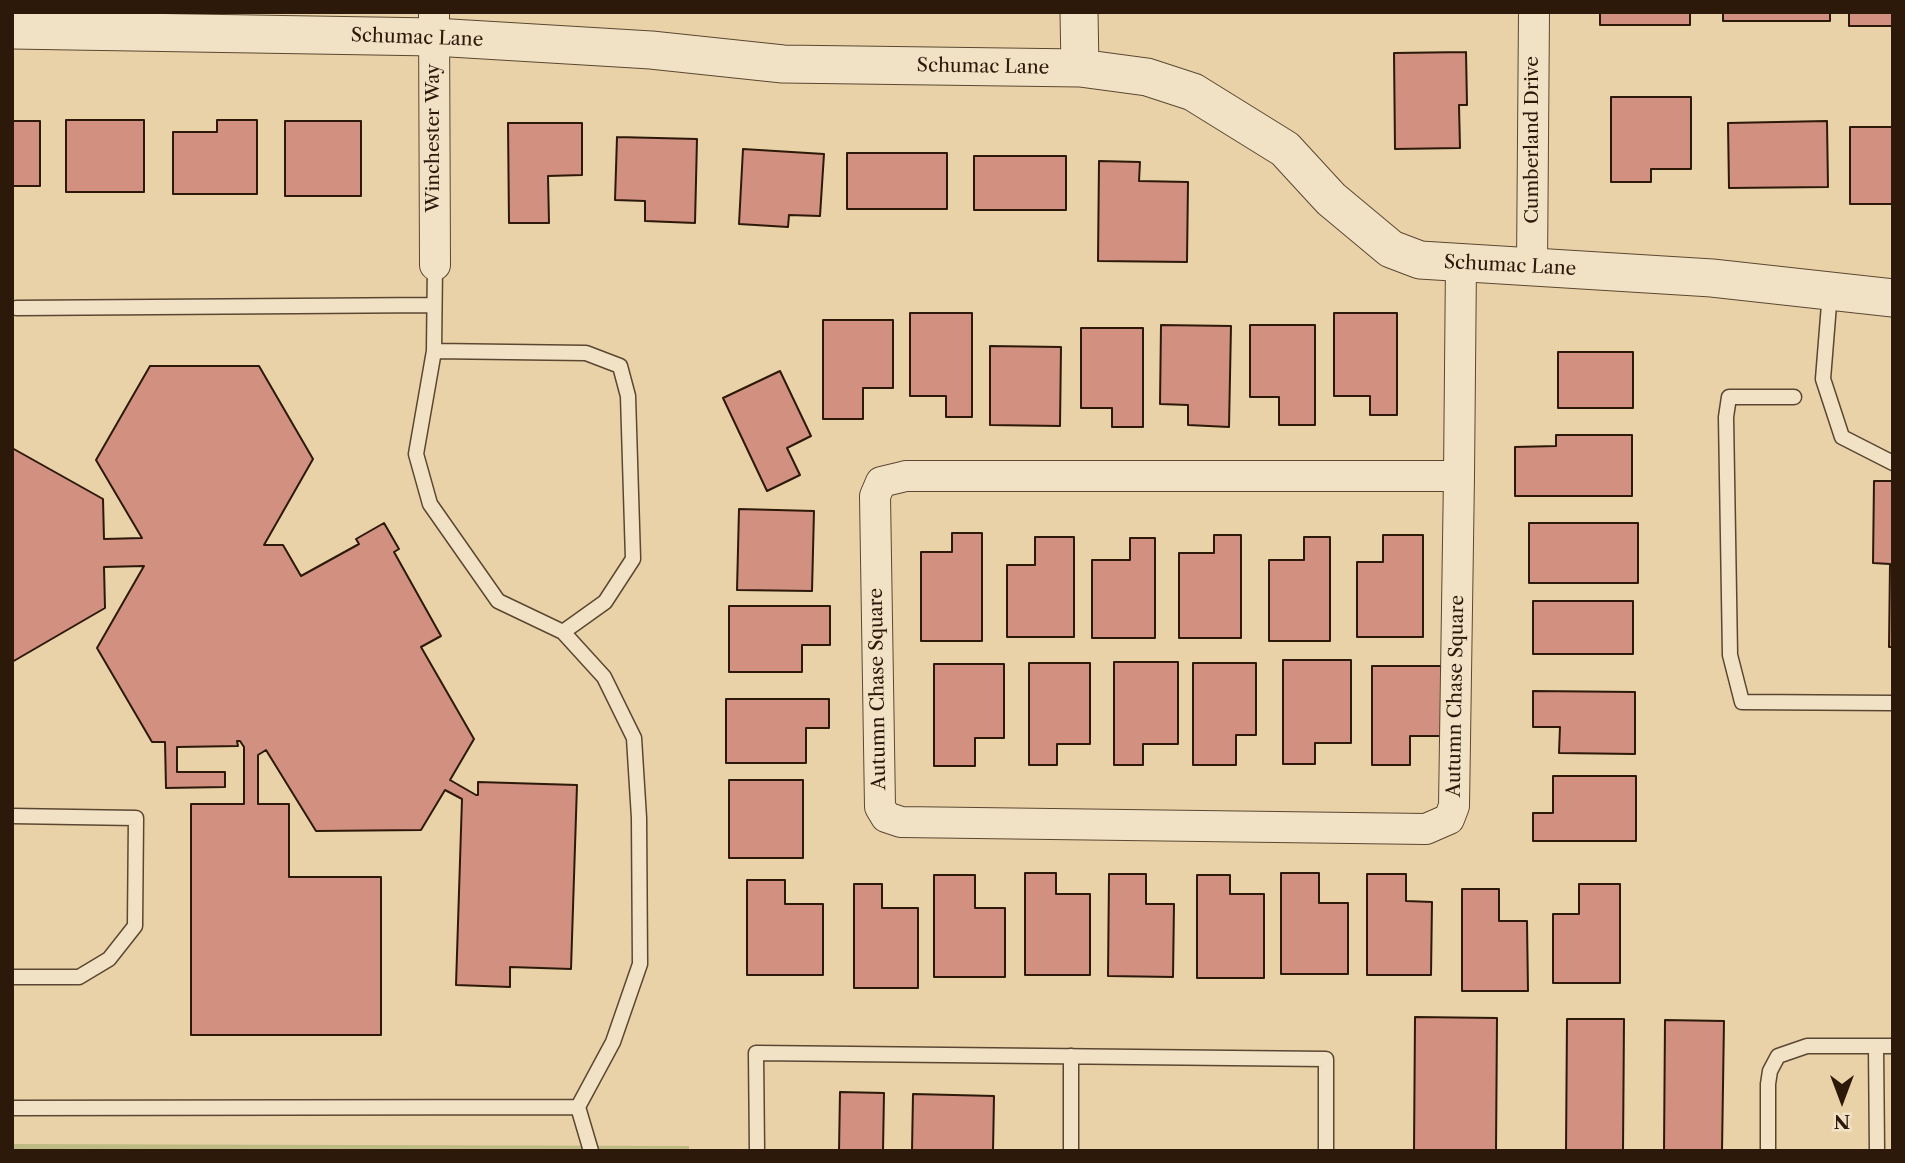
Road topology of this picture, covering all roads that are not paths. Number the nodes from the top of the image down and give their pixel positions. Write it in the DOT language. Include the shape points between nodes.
graph roads {
  1 [pos="1079,12"];
  2 [pos="1534,12"];
  3 [pos="434,25"];
  4 [pos="12,30"];
  5 [pos="1080,68"];
  6 [pos="1461,263"];
  7 [pos="435,265"];
  8 [pos="1532,267"];
  9 [pos="1830,292"];
  10 [pos="1893,298"];
  11 [pos="434,305"];
  12 [pos="16,307"];
  13 [pos="434,351"];
  14 [pos="1794,397"];
  15 [pos="1893,463"];
  16 [pos="1459,476"];
  17 [pos="563,632"];
  18 [pos="1893,703"];
  19 [pos="12,816"];
  20 [pos="12,977"];
  21 [pos="1877,1046"];
  22 [pos="1893,1046"];
  23 [pos="1071,1056"];
  24 [pos="578,1107"];
  25 [pos="12,1108"];
  26 [pos="591,1151"];
  27 [pos="757,1151"];
  28 [pos="1071,1151"];
  29 [pos="1326,1151"];
  30 [pos="1768,1151"];
  31 [pos="1877,1151"];
  1 -- 5 [label="street"];
  2 -- 8 [label="street, Cumberland Drive"];
  3 -- 4 [label="street, Schumac Lane"];
  3 -- 5 [label="street, Schumac Lane" via="783,64"];
  3 -- 7 [label="street, Winchester Way"];
  5 -- 6 [label="street, Schumac Lane" via="1147,77 1194,92 1285,149 1331,199 1391,248 1420,260"];
  6 -- 8 [label="street, Schumac Lane"];
  6 -- 16 [label="street, Autumn Chase Square"];
  7 -- 11 [label="lane"];
  8 -- 9 [label="street, Schumac Lane" via="1712,278"];
  9 -- 10 [label="street, Schumac Lane"];
  9 -- 15 [label="lane" via="1823,379 1842,438"];
  11 -- 12 [label="lane"];
  11 -- 13 [label="lane"];
  13 -- 17 [label="lane" via="416,454 430,504 498,601"];
  13 -- 17 [label="lane" via="586,353 620,366 628,396 633,559 605,602"];
  14 -- 18 [label="lane" via="1729,397 1730,655 1742,702"];
  16 -- 16 [label="street, Autumn Chase Square" via="1454,806 1449,819 1426,829 901,822 886,817 880,807 875,496 881,482 906,476"];
  17 -- 24 [label="lane" via="604,677 634,738 639,818 640,964 613,1042"];
  19 -- 20 [label="lane" via="136,818 135,926 109,958 79,977"];
  21 -- 22 [label="lane"];
  21 -- 30 [label="lane" via="1807,1046 1778,1056 1768,1084"];
  21 -- 31 [label="lane"];
  23 -- 27 [label="lane" via="757,1053"];
  23 -- 28 [label="lane"];
  23 -- 29 [label="lane" via="1326,1059"];
  24 -- 25 [label="lane"];
  24 -- 26 [label="lane"];
}
